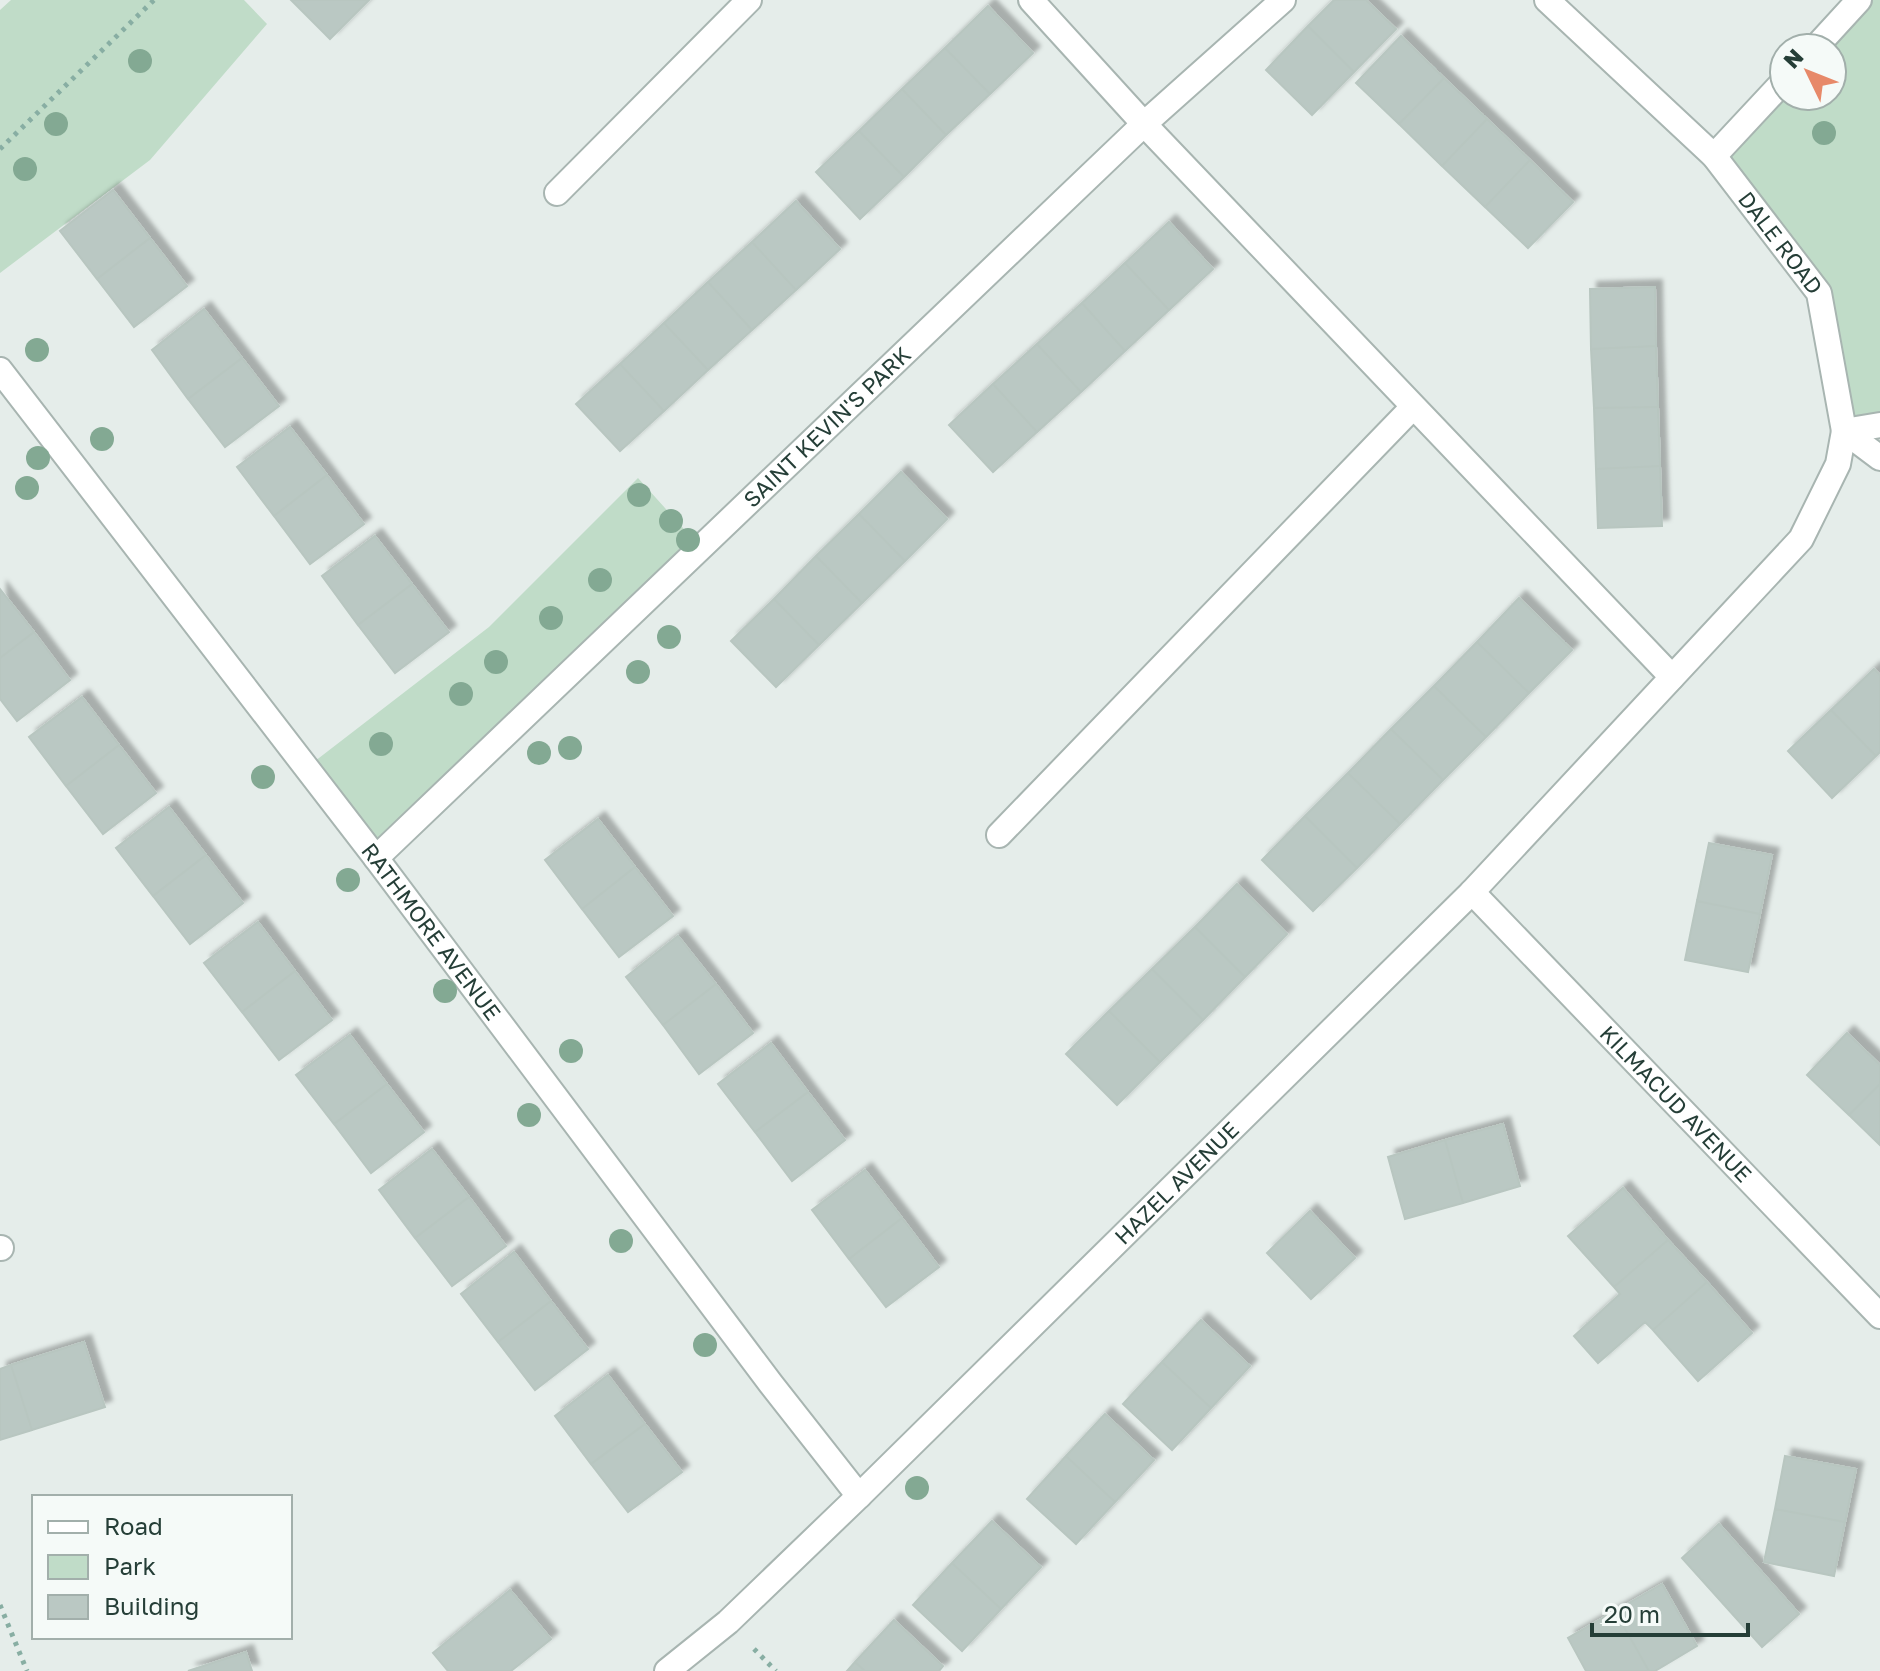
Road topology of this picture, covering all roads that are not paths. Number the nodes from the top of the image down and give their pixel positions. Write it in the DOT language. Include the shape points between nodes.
graph roads {
  1 [pos="749,0"];
  2 [pos="1031,0"];
  3 [pos="1283,0"];
  4 [pos="1547,0"];
  5 [pos="1859,0"];
  6 [pos="1830,32"];
  7 [pos="1768,98"];
  8 [pos="1144,124"];
  9 [pos="1714,156"];
  10 [pos="557,193"];
  11 [pos="0,370"];
  12 [pos="1413,407"];
  13 [pos="1880,425"];
  14 [pos="1844,431"];
  15 [pos="1880,458"];
  16 [pos="1672,677"];
  17 [pos="999,835"];
  18 [pos="376,858"];
  19 [pos="1472,892"];
  20 [pos="1880,1316"];
  21 [pos="859,1496"];
  22 [pos="667,1671"];
  1 -- 10 [label="street"];
  2 -- 8 [label="street"];
  3 -- 8 [label="street, SAINT KEVIN'S PARK"];
  4 -- 9 [label="street, DALE ROAD"];
  5 -- 6 [label="street"];
  7 -- 9 [label="street"];
  8 -- 12 [label="street"];
  8 -- 18 [label="street, SAINT KEVIN'S PARK"];
  9 -- 14 [label="street, DALE ROAD" via="1819,293"];
  11 -- 18 [label="street, RATHMORE AVENUE"];
  12 -- 16 [label="street"];
  12 -- 17 [label="street"];
  13 -- 14 [label="street"];
  14 -- 15 [label="street"];
  14 -- 16 [label="street, DALE ROAD" via="1838,464 1801,539"];
  16 -- 19 [label="street, HAZEL AVENUE"];
  18 -- 21 [label="street, RATHMORE AVENUE"];
  19 -- 20 [label="street, KILMACUD AVENUE"];
  19 -- 21 [label="street, HAZEL AVENUE"];
  21 -- 22 [label="street, HAZEL AVENUE" via="728,1622"];
}
